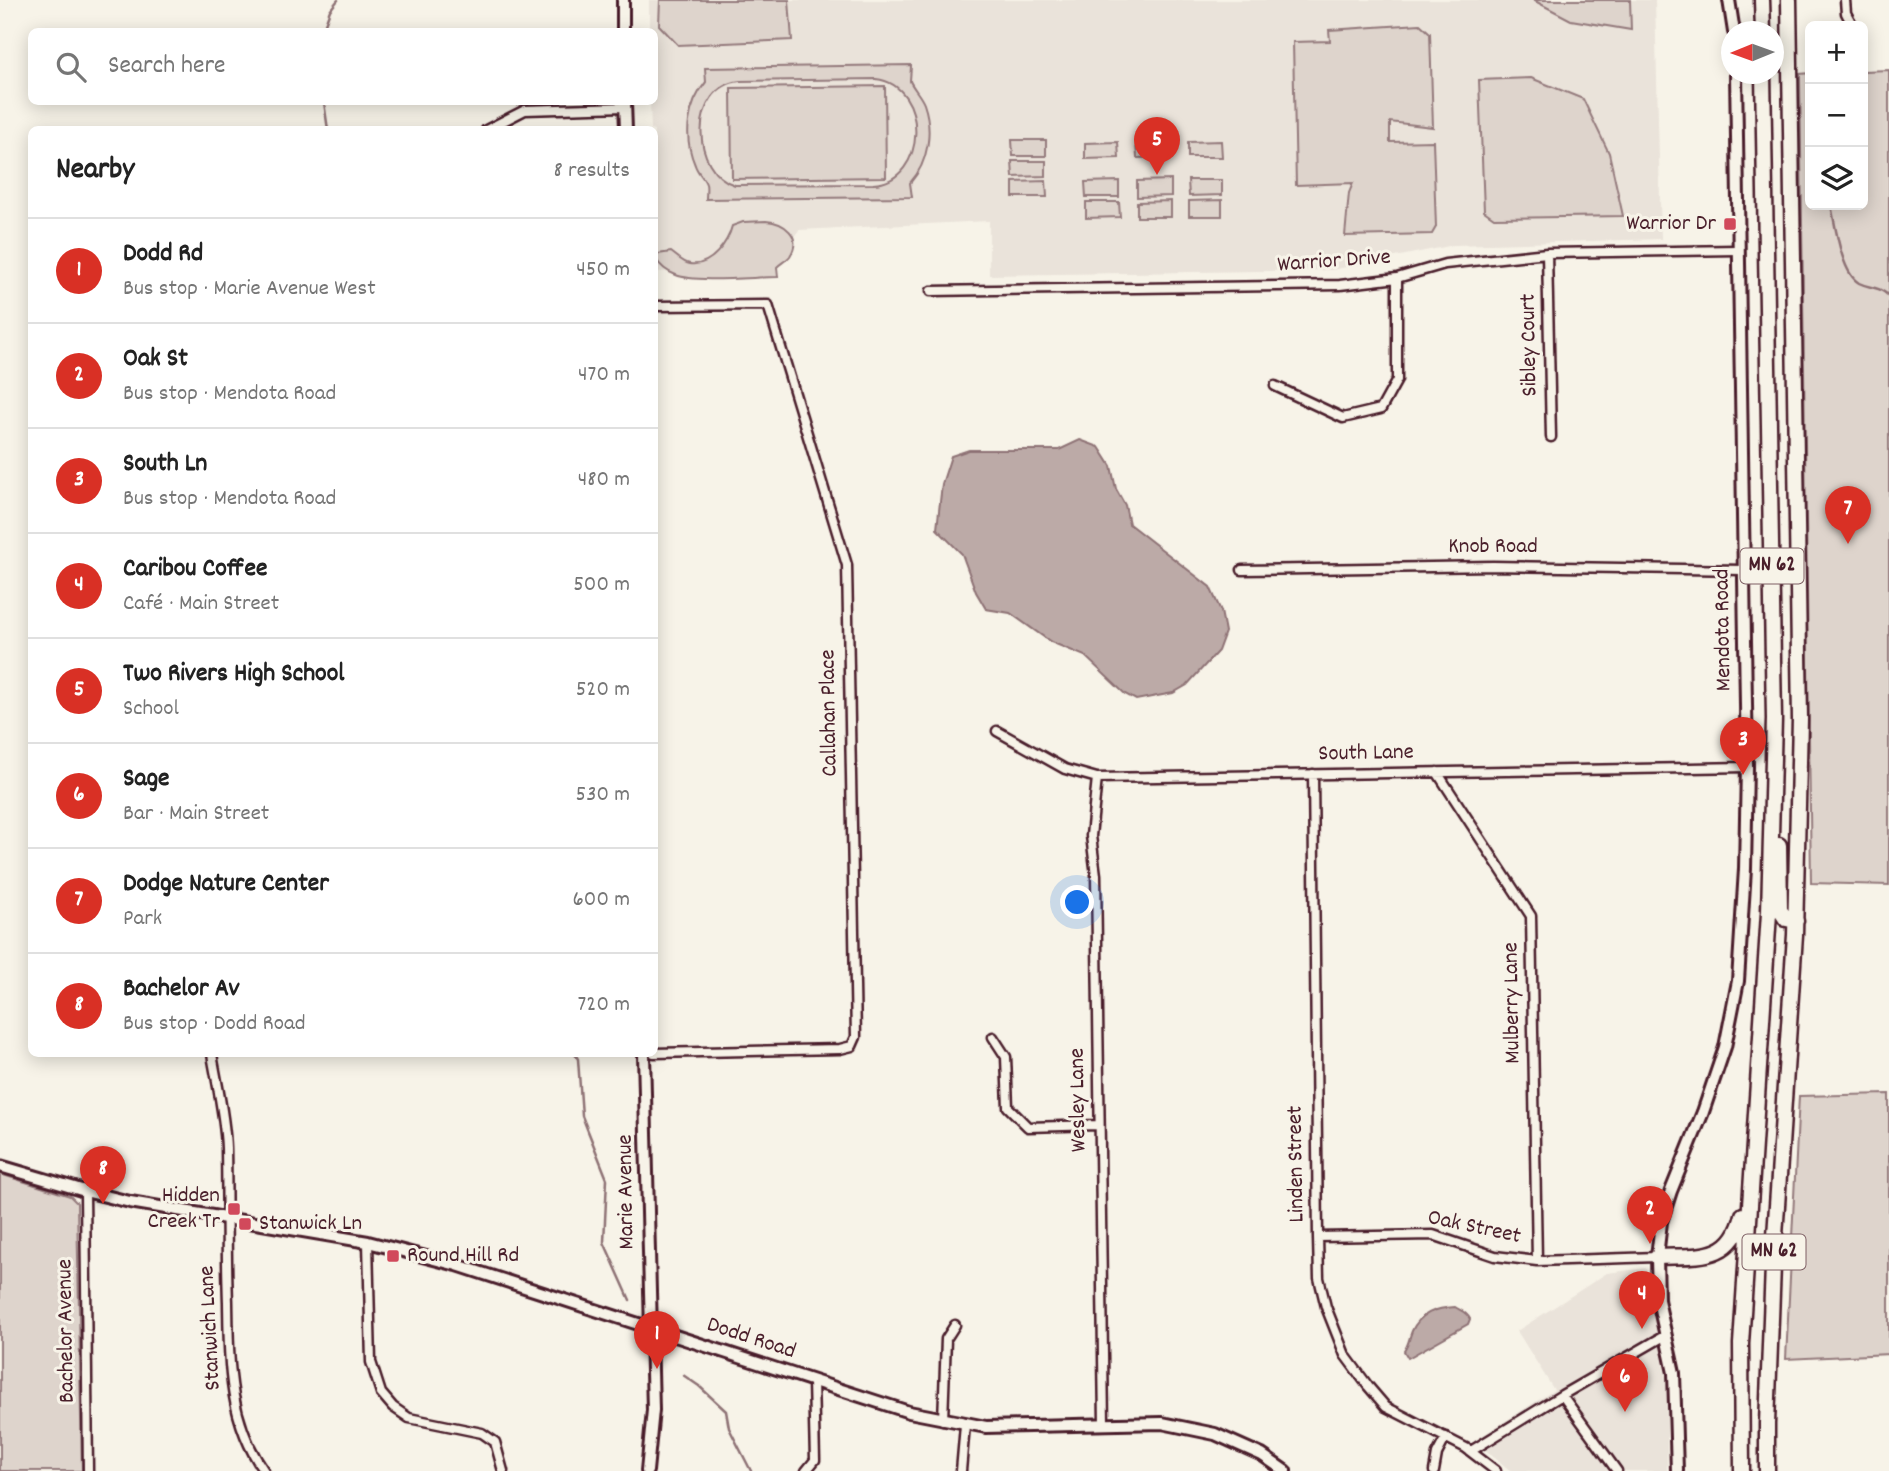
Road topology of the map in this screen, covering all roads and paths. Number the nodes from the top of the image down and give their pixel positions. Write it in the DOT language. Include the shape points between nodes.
graph roads {
  1 [pos="622,0"];
  2 [pos="1729,0"];
  3 [pos="1762,0"];
  4 [pos="1789,0"];
  5 [pos="1845,0"];
  6 [pos="1732,21"];
  7 [pos="1763,21"];
  8 [pos="1850,21"];
  9 [pos="623,28"];
  10 [pos="1736,84"];
  11 [pos="1763,84"];
  12 [pos="608,105"];
  13 [pos="625,105"];
  14 [pos="494,126"];
  15 [pos="626,126"];
  16 [pos="1737,250"];
  17 [pos="1547,253"];
  18 [pos="1397,278"];
  19 [pos="932,291"];
  20 [pos="658,306"];
  21 [pos="1275,386"];
  22 [pos="1551,437"];
  23 [pos="1242,570"];
  24 [pos="1743,570"];
  25 [pos="997,731"];
  26 [pos="1747,767"];
  27 [pos="1437,772"];
  28 [pos="1313,774"];
  29 [pos="1773,775"];
  30 [pos="1097,778"];
  31 [pos="1796,921"];
  32 [pos="993,1037"];
  33 [pos="658,1053"];
  34 [pos="212,1057"];
  35 [pos="645,1057"];
  36 [pos="1098,1125"];
  37 [pos="0,1166"];
  38 [pos="1751,1179"];
  39 [pos="85,1191"];
  40 [pos="225,1217"];
  41 [pos="1318,1237"];
  42 [pos="368,1242"];
  43 [pos="1657,1257"];
  44 [pos="1537,1261"];
  45 [pos="955,1325"];
  46 [pos="651,1329"];
  47 [pos="1666,1335"];
  48 [pos="813,1381"];
  49 [pos="1562,1395"];
  50 [pos="943,1420"];
  51 [pos="1104,1423"];
  52 [pos="965,1424"];
  53 [pos="1446,1437"];
  54 [pos="1471,1451"];
  55 [pos="88,1471"];
  56 [pos="264,1471"];
  57 [pos="503,1471"];
  58 [pos="647,1471"];
  59 [pos="806,1471"];
  60 [pos="961,1471"];
  61 [pos="1284,1471"];
  62 [pos="1434,1471"];
  63 [pos="1496,1471"];
  64 [pos="1617,1471"];
  65 [pos="1677,1471"];
  66 [pos="1742,1471"];
  67 [pos="1767,1471"];
  1 -- 9 [label="street"];
  2 -- 6 [label="street"];
  3 -- 7 [label="highway"];
  4 -- 31 [label="highway, MN 62" via="1800,719"];
  5 -- 8 [label="street"];
  10 -- 16 [label="street, Mendota Road"];
  11 -- 29 [label="highway, MN 62"];
  12 -- 14 [label="street" via="524,110"];
  13 -- 15 [label="street"];
  16 -- 17 [label="street, Warrior Drive"];
  16 -- 24 [label="street, Mendota Road"];
  17 -- 18 [label="street, Warrior Drive" via="1445,264"];
  17 -- 22 [label="street, Sibley Court"];
  18 -- 19 [label="street, Warrior Drive" via="1340,285"];
  18 -- 21 [label="street" via="1397,380 1381,409 1343,418"];
  20 -- 33 [label="street, Callahan Place" via="768,305 846,565 856,1037 852,1046 840,1049"];
  23 -- 24 [label="street, Knob Road" via="1493,566"];
  24 -- 26 [label="street, Mendota Road"];
  25 -- 30 [label="street, South Lane" via="1065,769"];
  26 -- 27 [label="street, South Lane"];
  26 -- 43 [label="street, Mendota Road" via="1738,981 1725,1047 1661,1222"];
  27 -- 28 [label="street, South Lane"];
  27 -- 44 [label="street, Mulberry Lane" via="1531,915"];
  28 -- 30 [label="street, South Lane"];
  28 -- 41 [label="street, Linden Street"];
  29 -- 31 [label="highway" via="1781,866 1779,906 1786,919"];
  29 -- 38 [label="highway, MN 62" via="1769,913"];
  30 -- 36 [label="street, Wesley Lane" via="1091,836 1096,875"];
  31 -- 67 [label="highway, MN 62" via="1773,1266"];
  32 -- 36 [label="street" via="1006,1057 1008,1107 1028,1126"];
  34 -- 40 [label="street, Stanwich Lane" via="226,1146"];
  35 -- 46 [label="street, Marie Avenue"];
  36 -- 51 [label="street, Wesley Lane"];
  37 -- 39 [label="street, Dodd Road"];
  38 -- 43 [label="highway" via="1740,1228 1732,1241 1705,1256"];
  38 -- 66 [label="highway, MN 62" via="1741,1344"];
  39 -- 40 [label="street, Dodd Road"];
  39 -- 55 [label="street, Bachelor Avenue"];
  40 -- 42 [label="street, Dodd Road"];
  40 -- 56 [label="street, Stanwich Lane" via="233,1398 251,1453"];
  41 -- 44 [label="street, Oak Street" via="1433,1235 1495,1256"];
  41 -- 53 [label="street, Linden Street" via="1326,1307 1345,1355 1387,1407"];
  42 -- 46 [label="street, Dodd Road" via="457,1265"];
  42 -- 57 [label="street" via="371,1362 381,1393 409,1418 482,1433 495,1442"];
  43 -- 44 [label="street, Oak Street"];
  43 -- 47 [label="street, Mendota Road" via="1658,1300"];
  45 -- 50 [label="street" via="946,1339"];
  46 -- 48 [label="street, Dodd Road"];
  46 -- 58 [label="street, Marie Avenue" via="653,1410"];
  47 -- 49 [label="street"];
  47 -- 65 [label="street, Mendota Road" via="1674,1373"];
  48 -- 50 [label="street, Dodd Road"];
  48 -- 59 [label="street" via="815,1460"];
  49 -- 54 [label="street"];
  49 -- 64 [label="street"];
  50 -- 52 [label="street, Dodd Road"];
  51 -- 52 [label="street, Dodd Road"];
  51 -- 61 [label="street, Dodd Road" via="1161,1423 1215,1434 1262,1455"];
  52 -- 60 [label="street"];
  53 -- 54 [label="street, Linden Street"];
  53 -- 62 [label="street"];
  54 -- 63 [label="street, Linden Street"];
}
